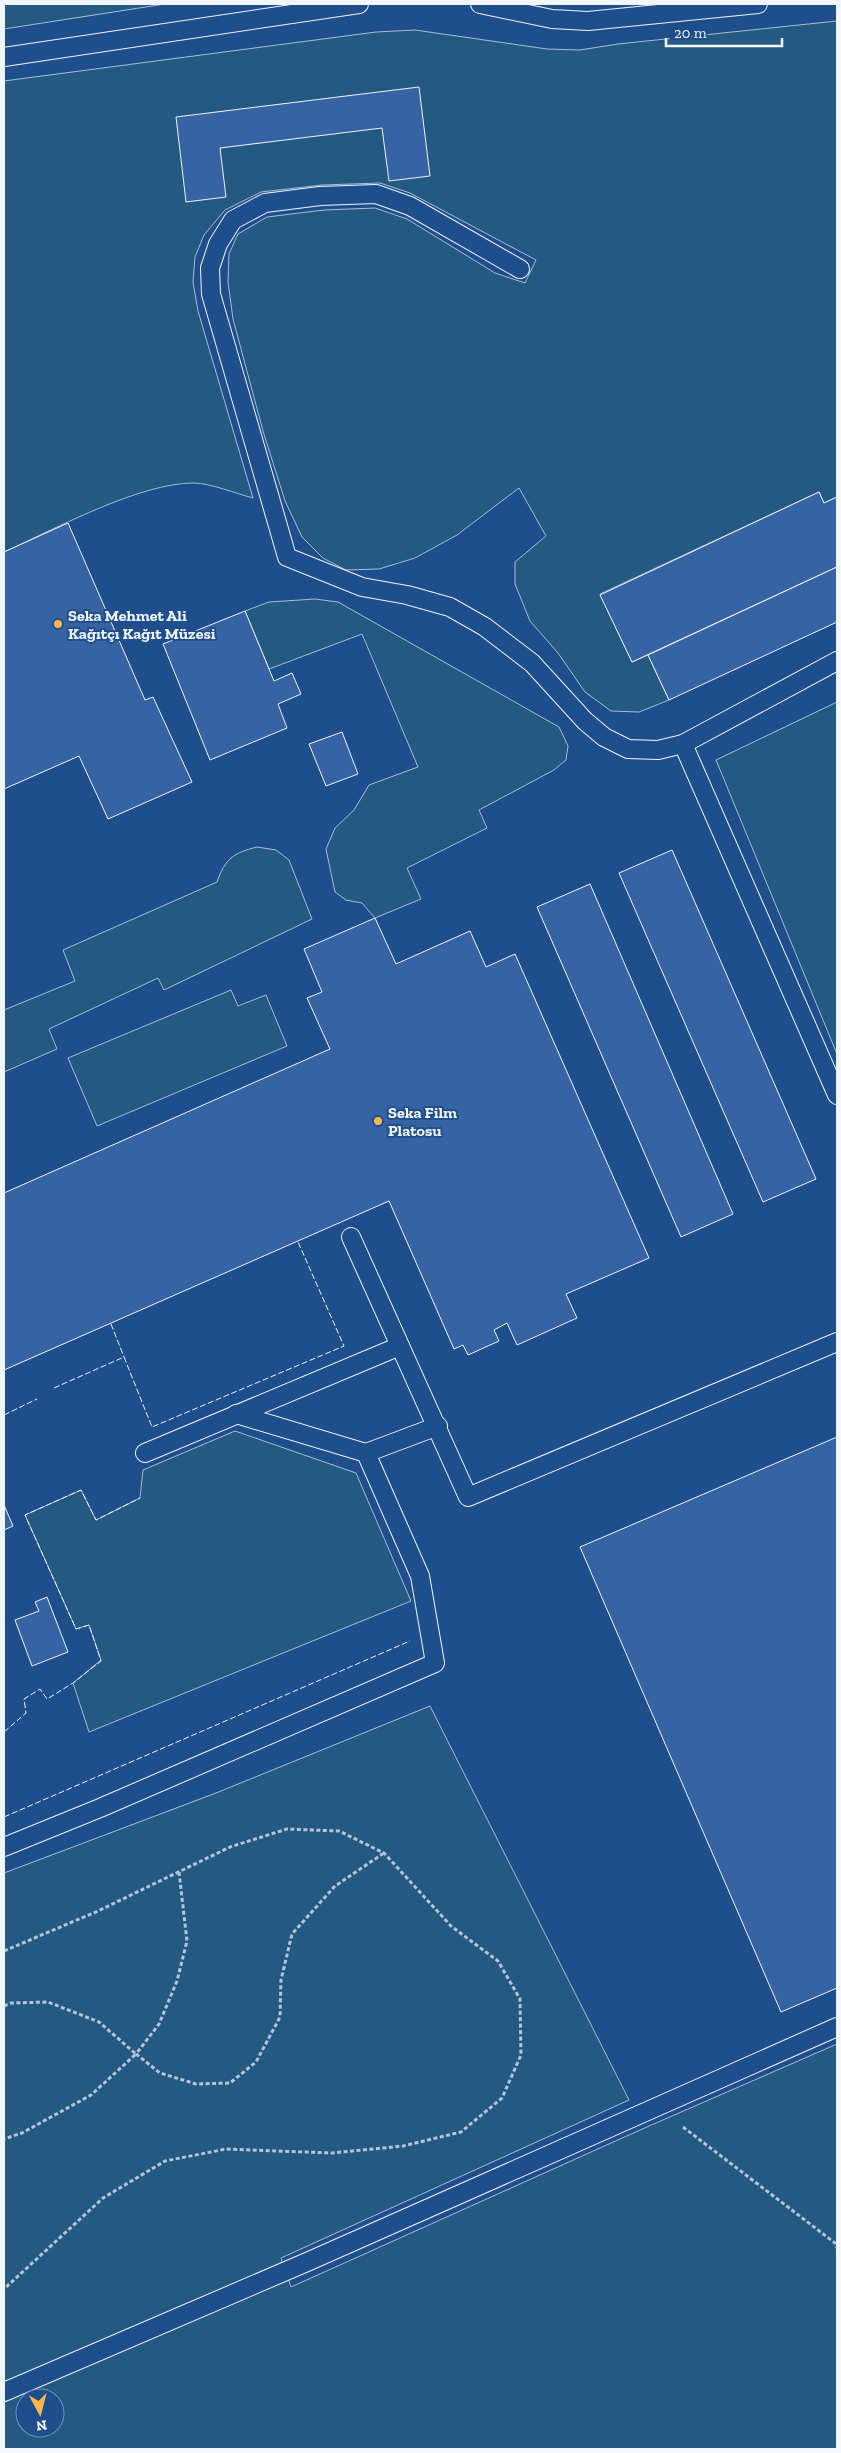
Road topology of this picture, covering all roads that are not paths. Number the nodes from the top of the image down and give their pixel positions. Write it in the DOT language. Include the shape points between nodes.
graph roads {
  1 [pos="359,4"];
  2 [pos="480,4"];
  3 [pos="758,4"];
  4 [pos="4,56"];
  5 [pos="520,269"];
  6 [pos="837,662"];
  7 [pos="683,744"];
  8 [pos="837,1095"];
  9 [pos="351,1237"];
  10 [pos="837,1342"];
  11 [pos="400,1346"];
  12 [pos="236,1414"];
  13 [pos="438,1426"];
  14 [pos="145,1453"];
  15 [pos="366,1454"];
  16 [pos="4,1847"];
  17 [pos="837,2027"];
  18 [pos="4,2392"];
  1 -- 4 [label="lane"];
  2 -- 3 [label="lane" via="552,19 588,21"];
  5 -- 7 [label="lane" via="410,206 376,194 320,196 265,203 234,220 218,244 210,268 210,294 287,557 362,588 407,595 450,607 485,627 532,663 585,721 604,737 628,749 658,750"];
  6 -- 7 [label="lane"];
  7 -- 8 [label="lane"];
  9 -- 11 [label="lane"];
  10 -- 13 [label="lane" via="468,1496"];
  11 -- 12 [label="lane"];
  11 -- 13 [label="lane"];
  12 -- 14 [label="lane"];
  12 -- 15 [label="lane"];
  13 -- 15 [label="lane"];
  15 -- 16 [label="lane" via="420,1576 435,1663"];
  17 -- 18 [label="lane" via="307,2262"];
}
